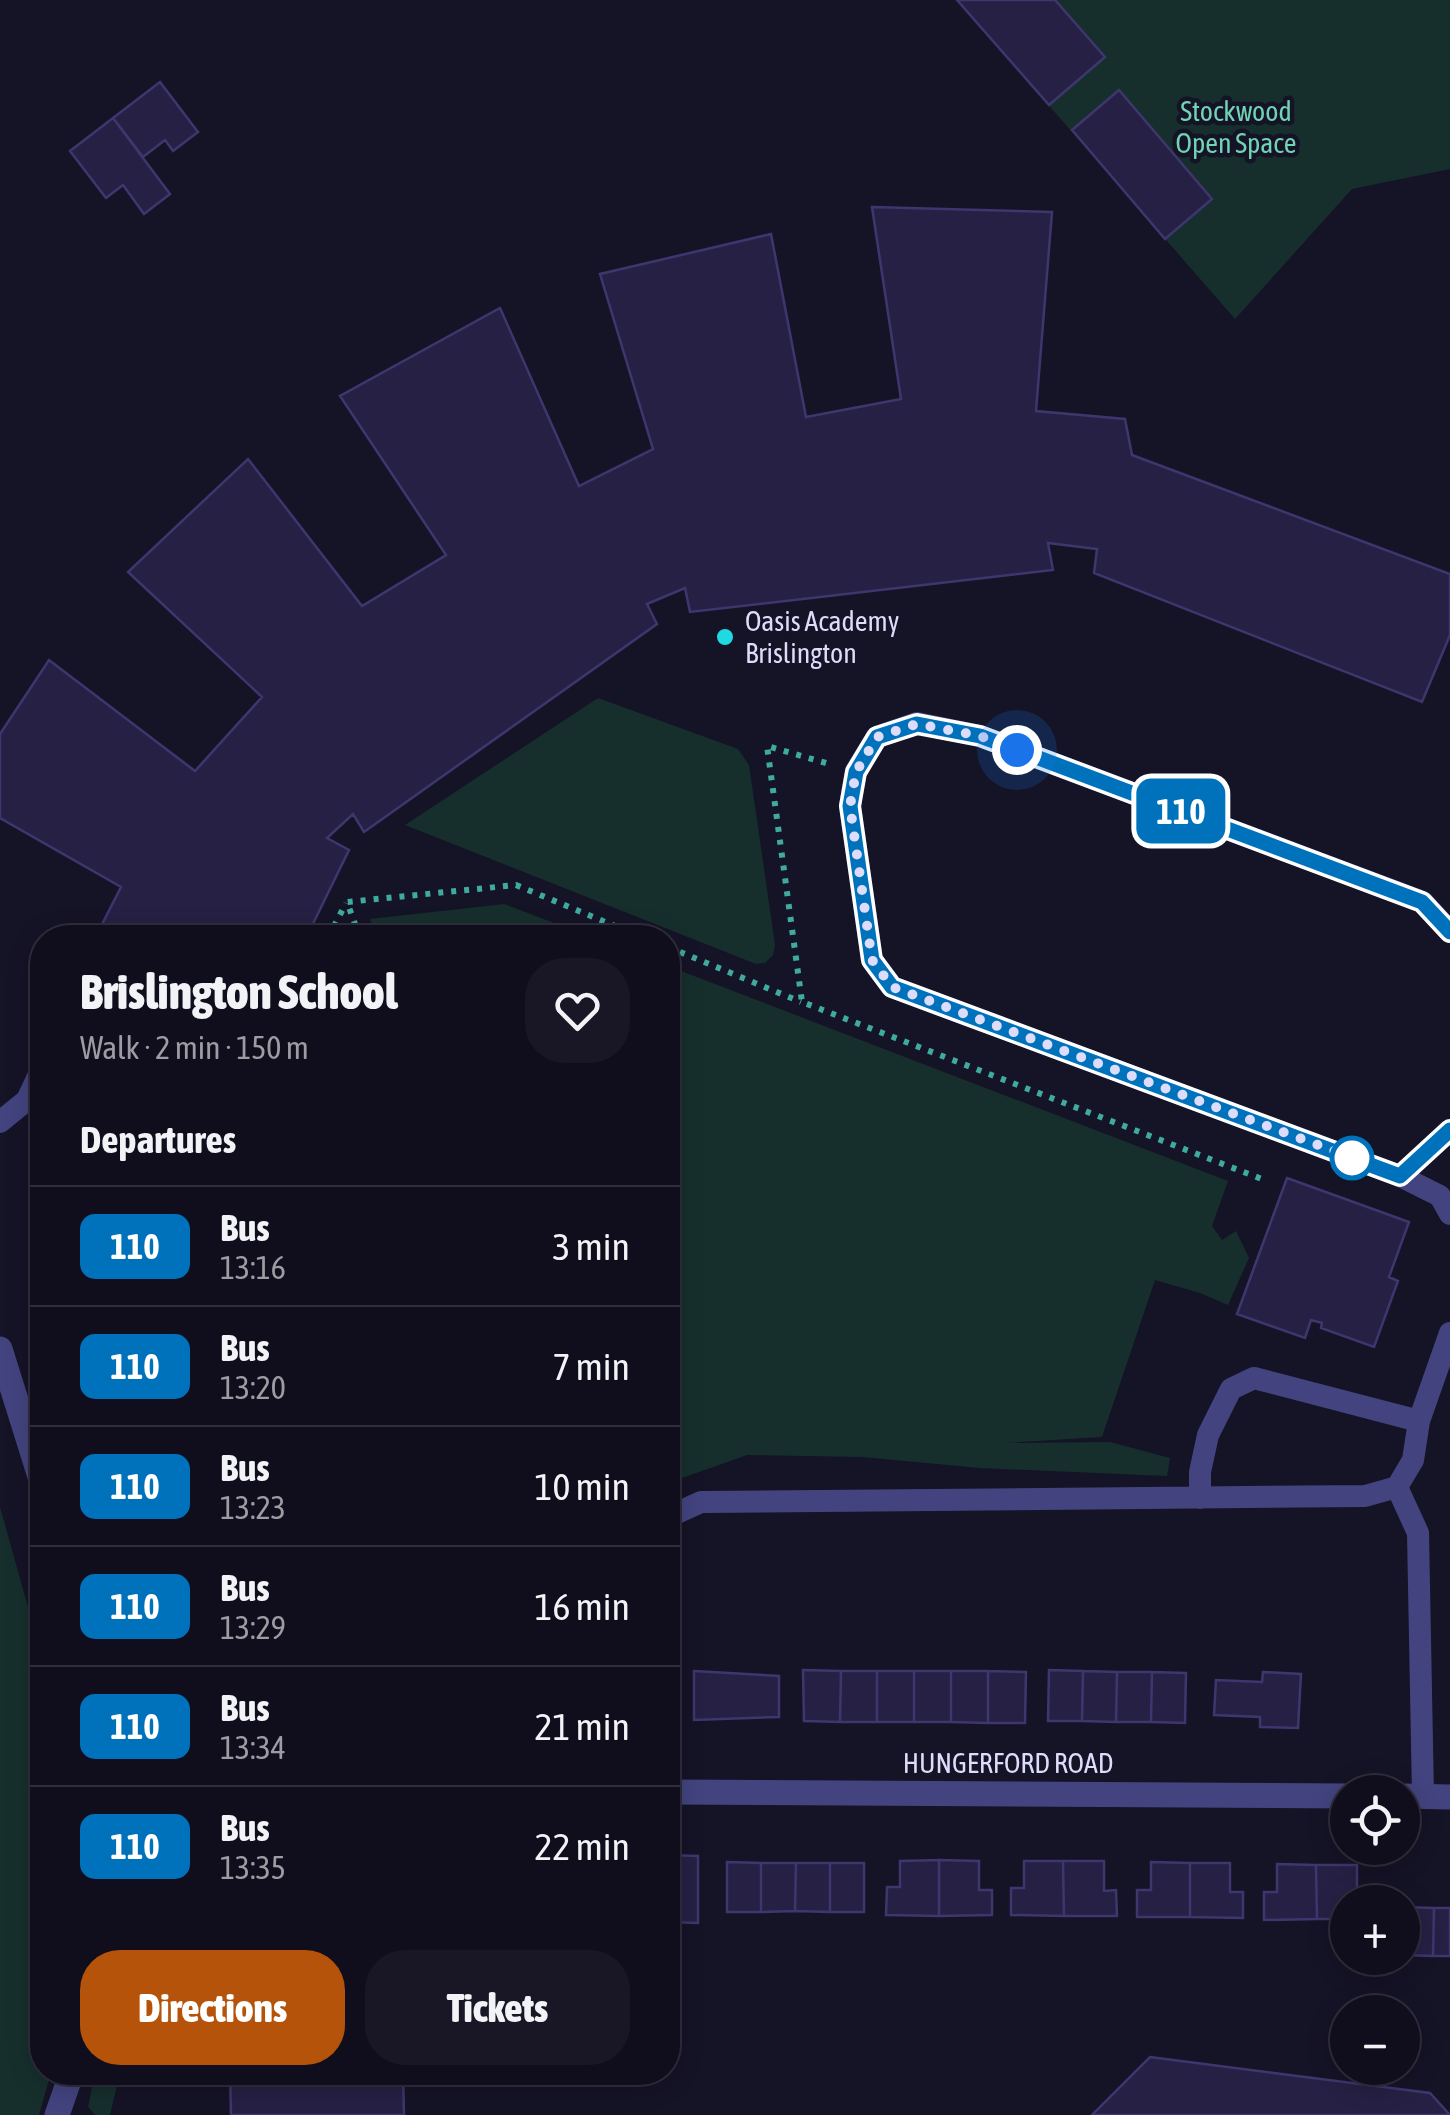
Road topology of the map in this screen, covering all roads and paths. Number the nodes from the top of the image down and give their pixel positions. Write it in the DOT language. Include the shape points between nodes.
graph roads {
  1 [pos="347,902"];
  2 [pos="335,925"];
  3 [pos="355,925"];
  4 [pos="612,925"];
  5 [pos="1450,932"];
  6 [pos="680,952"];
  7 [pos="802,1002"];
  8 [pos="30,1107"];
  9 [pos="0,1122"];
  10 [pos="1450,1130"];
  11 [pos="1400,1176"];
  12 [pos="1450,1214"];
  13 [pos="1450,1333"];
  14 [pos="0,1349"];
  15 [pos="1419,1421"];
  16 [pos="30,1445"];
  17 [pos="1398,1487"];
  18 [pos="1200,1498"];
  19 [pos="680,1512"];
  20 [pos="1413,1775"];
  21 [pos="680,1792"];
  22 [pos="1330,1796"];
  23 [pos="1420,1796"];
  24 [pos="1450,1796"];
  25 [pos="67,2085"];
  26 [pos="57,2115"];
  1 -- 2 [label="path"];
  1 -- 3 [label="path"];
  1 -- 4 [label="path" via="516,886"];
  5 -- 11 [label="lane" via="1422,902 980,736 917,724 877,737 856,772 850,806 872,960 892,987"];
  6 -- 7 [label="path"];
  8 -- 9 [label="lane"];
  10 -- 11 [label="lane"];
  11 -- 12 [label="lane" via="1440,1196"];
  13 -- 15 [label="lane"];
  14 -- 16 [label="street"];
  15 -- 17 [label="lane" via="1412,1460"];
  15 -- 18 [label="lane" via="1254,1378 1231,1389 1208,1436"];
  17 -- 18 [label="lane" via="1365,1496"];
  17 -- 20 [label="lane" via="1418,1533"];
  18 -- 19 [label="lane" via="701,1502"];
  21 -- 22 [label="street, HUNGERFORD ROAD"];
  23 -- 24 [label="street"];
  25 -- 26 [label="street"];
}
